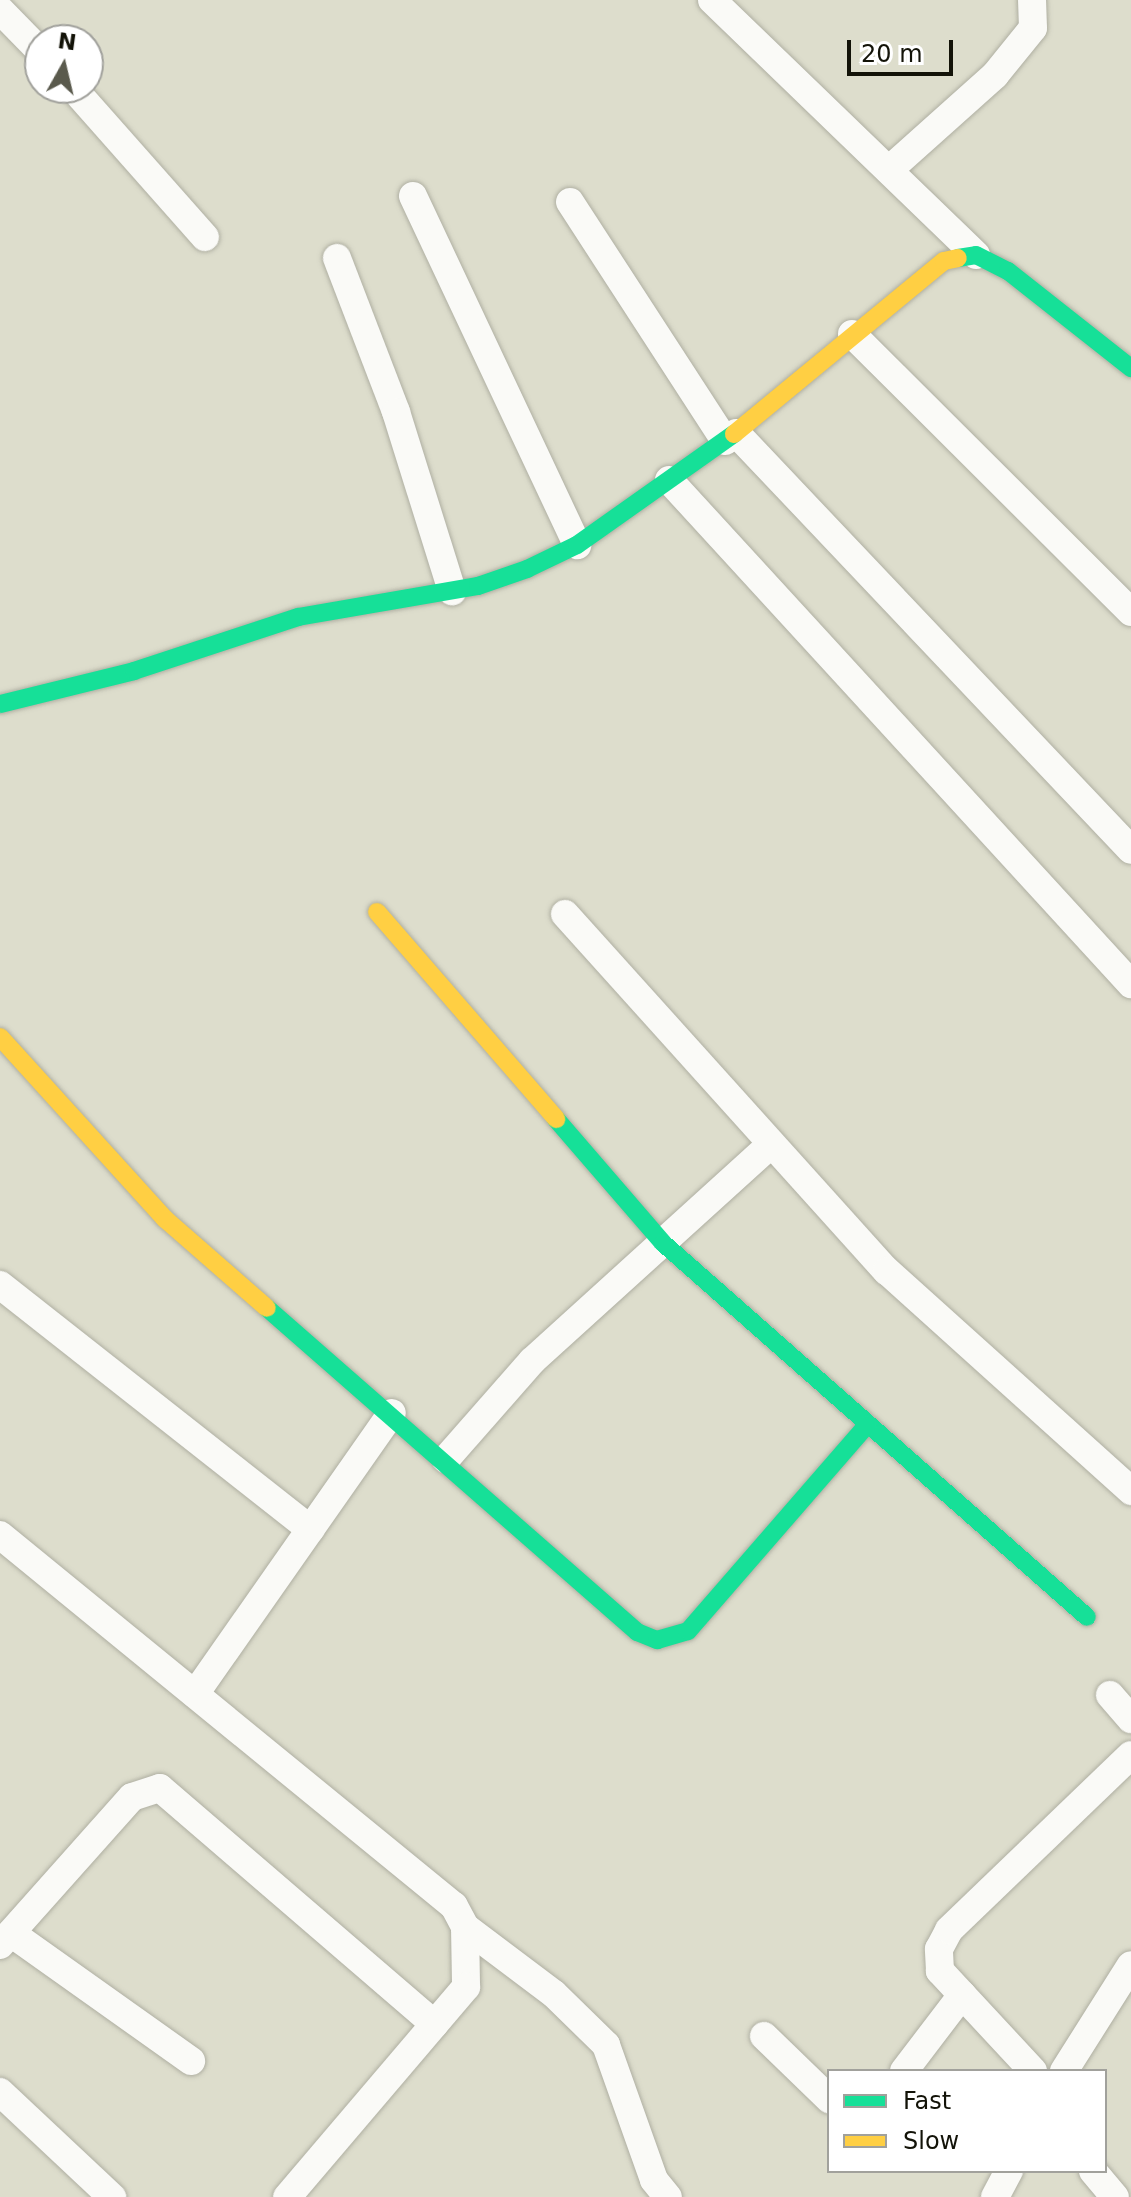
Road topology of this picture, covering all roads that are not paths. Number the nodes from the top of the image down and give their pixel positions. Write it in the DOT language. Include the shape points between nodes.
graph roads {
  1 [pos="712,0"];
  2 [pos="1032,0"];
  3 [pos="0,10"];
  4 [pos="24,35"];
  5 [pos="87,104"];
  6 [pos="890,169"];
  7 [pos="413,196"];
  8 [pos="570,202"];
  9 [pos="205,237"];
  10 [pos="976,255"];
  11 [pos="337,258"];
  12 [pos="852,334"];
  13 [pos="1131,368"];
  14 [pos="730,437"];
  15 [pos="669,480"];
  16 [pos="577,545"];
  17 [pos="452,591"];
  18 [pos="1131,612"];
  19 [pos="0,704"];
  20 [pos="1131,850"];
  21 [pos="377,912"];
  22 [pos="565,914"];
  23 [pos="1131,984"];
  24 [pos="0,1037"];
  25 [pos="770,1145"];
  26 [pos="663,1243"];
  27 [pos="0,1285"];
  28 [pos="392,1413"];
  29 [pos="868,1424"];
  30 [pos="446,1459"];
  31 [pos="1131,1491"];
  32 [pos="310,1529"];
  33 [pos="0,1535"];
  34 [pos="1087,1617"];
  35 [pos="195,1694"];
  36 [pos="1110,1695"];
  37 [pos="1131,1719"];
  38 [pos="1131,1755"];
  39 [pos="465,1927"];
  40 [pos="6,1939"];
  41 [pos="1126,1985"];
  42 [pos="962,1995"];
  43 [pos="434,2024"];
  44 [pos="764,2036"];
  45 [pos="191,2061"];
  46 [pos="906,2069"];
  47 [pos="1031,2069"];
  48 [pos="1065,2069"];
  49 [pos="0,2092"];
  50 [pos="827,2097"];
  51 [pos="1095,2173"];
  52 [pos="95,2192"];
  53 [pos="287,2197"];
  54 [pos="668,2197"];
  55 [pos="1115,2197"];
  1 -- 6 [label="street"];
  2 -- 6 [label="street" via="1033,28 995,75"];
  3 -- 4 [label="street"];
  5 -- 9 [label="street"];
  6 -- 10 [label="street"];
  7 -- 16 [label="street"];
  8 -- 14 [label="street"];
  10 -- 12 [label="street" via="944,261 909,283"];
  10 -- 13 [label="street" via="1008,271"];
  11 -- 17 [label="street" via="396,412"];
  12 -- 14 [label="street"];
  12 -- 18 [label="street"];
  14 -- 15 [label="street"];
  14 -- 20 [label="street"];
  15 -- 16 [label="street"];
  15 -- 23 [label="street"];
  16 -- 17 [label="street"];
  17 -- 19 [label="street" via="298,617 134,671"];
  21 -- 26 [label="street"];
  22 -- 25 [label="street"];
  24 -- 28 [label="street" via="165,1219"];
  25 -- 26 [label="street"];
  25 -- 31 [label="street" via="887,1271"];
  26 -- 29 [label="street"];
  26 -- 30 [label="street" via="532,1361"];
  27 -- 32 [label="street"];
  28 -- 30 [label="street"];
  28 -- 32 [label="street"];
  29 -- 30 [label="street" via="674,1639 637,1632"];
  29 -- 34 [label="street"];
  32 -- 35 [label="street"];
  33 -- 35 [label="street"];
  35 -- 39 [label="street" via="454,1906"];
  36 -- 37 [label="street"];
  38 -- 42 [label="street" via="949,1930 937,1961"];
  39 -- 43 [label="street" via="466,1987"];
  39 -- 54 [label="street" via="554,1994 606,2045 654,2180"];
  40 -- 43 [label="street" via="132,1797 160,1788"];
  40 -- 45 [label="street"];
  41 -- 48 [label="street"];
  42 -- 46 [label="street"];
  42 -- 47 [label="street"];
  43 -- 53 [label="street"];
  44 -- 50 [label="street"];
  49 -- 52 [label="street"];
  51 -- 55 [label="street"];
}
